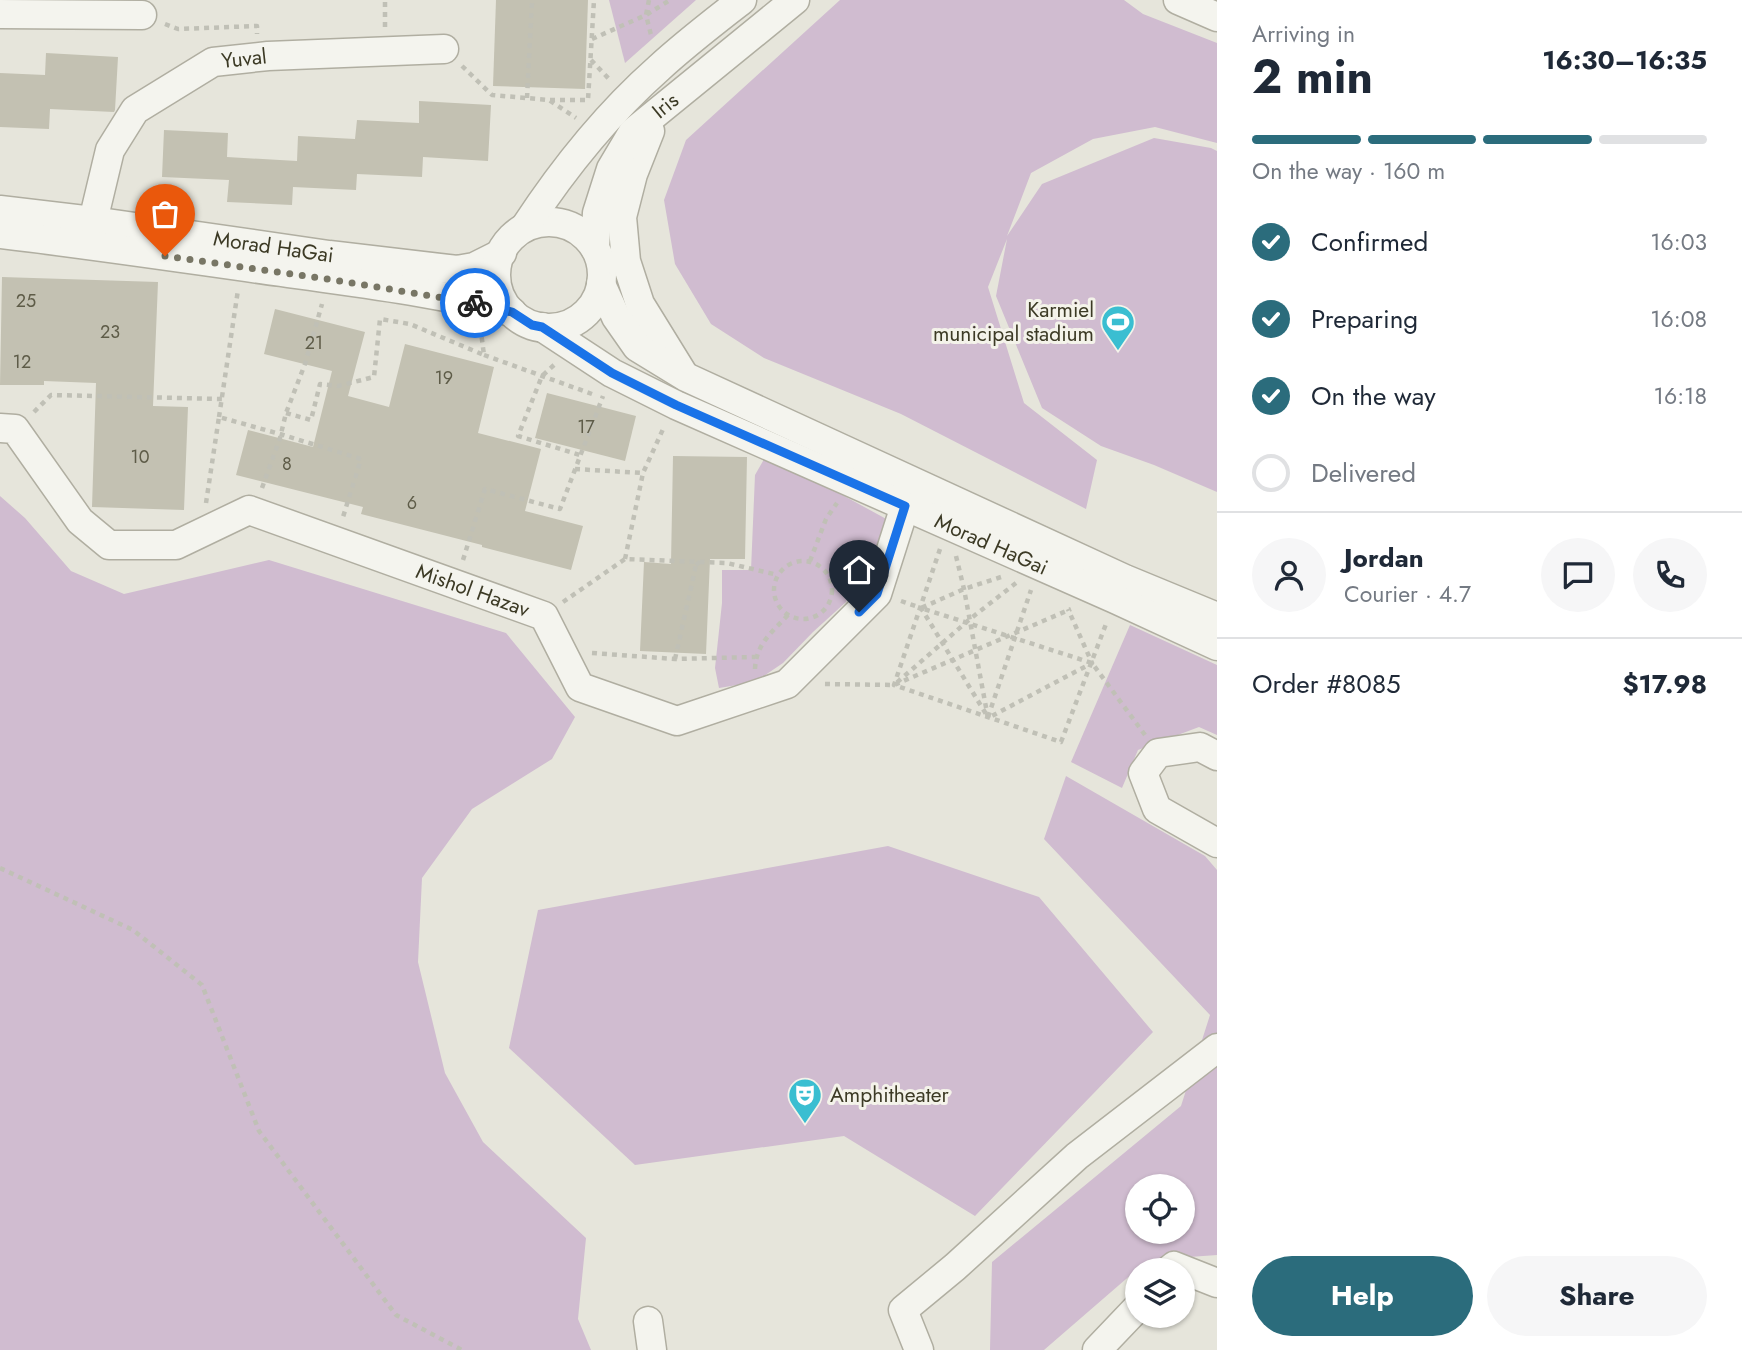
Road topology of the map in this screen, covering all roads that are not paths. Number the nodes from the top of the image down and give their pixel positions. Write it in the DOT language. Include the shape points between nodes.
graph roads {
  1 [pos="742,0"];
  2 [pos="795,0"];
  3 [pos="1178,0"];
  4 [pos="0,14"];
  5 [pos="142,15"];
  6 [pos="1217,17"];
  7 [pos="444,49"];
  8 [pos="662,106"];
  9 [pos="0,211"];
  10 [pos="93,221"];
  11 [pos="525,227"];
  12 [pos="0,234"];
  13 [pos="595,248"];
  14 [pos="502,253"];
  15 [pos="601,284"];
  16 [pos="512,312"];
  17 [pos="542,327"];
  18 [pos="685,377"];
  19 [pos="8,429"];
  20 [pos="905,506"];
  21 [pos="1217,617"];
  22 [pos="1217,646"];
  23 [pos="1217,757"];
  24 [pos="1217,843"];
  25 [pos="1217,1048"];
  26 [pos="1195,1274"];
  27 [pos="1217,1283"];
  28 [pos="648,1321"];
  29 [pos="1125,1321"];
  30 [pos="652,1350"];
  31 [pos="919,1350"];
  32 [pos="1097,1350"];
  1 -- 11 [label="street, Iris" via="628,97"];
  2 -- 8 [label="street, Iris"];
  3 -- 6 [label="street"];
  4 -- 5 [label="street"];
  7 -- 10 [label="street, Yuval" via="213,62 135,110 110,150"];
  8 -- 13 [label="street, Iris" via="633,132 611,169 597,213"];
  8 -- 18 [label="street" via="645,142 622,217 626,261 640,304"];
  9 -- 10 [label="street, Morad HaGai"];
  10 -- 14 [label="street, Morad HaGai" via="457,270"];
  11 -- 13 [label="street" via="558,222 573,227"];
  11 -- 14 [label="street"];
  12 -- 16 [label="street, Morad HaGai" via="241,267"];
  13 -- 15 [label="street"];
  14 -- 16 [label="street" via="496,267 497,286"];
  15 -- 17 [label="street" via="583,315 568,324"];
  15 -- 18 [label="street, Morad HaGai" via="637,347"];
  16 -- 17 [label="street"];
  17 -- 20 [label="street, Morad HaGai" via="575,348 607,385 676,405"];
  18 -- 21 [label="street, Morad HaGai"];
  19 -- 20 [label="street, Mishol Hazav" via="80,521 109,545 176,545 249,510 544,616 580,687 677,721 787,684 877,594"];
  20 -- 22 [label="street, Morad HaGai"];
  23 -- 24 [label="street" via="1200,747 1158,753 1143,773 1157,809"];
  25 -- 31 [label="street" via="1077,1156 956,1268 903,1310"];
  26 -- 27 [label="street"];
  28 -- 30 [label="street"];
  29 -- 32 [label="street"];
}
